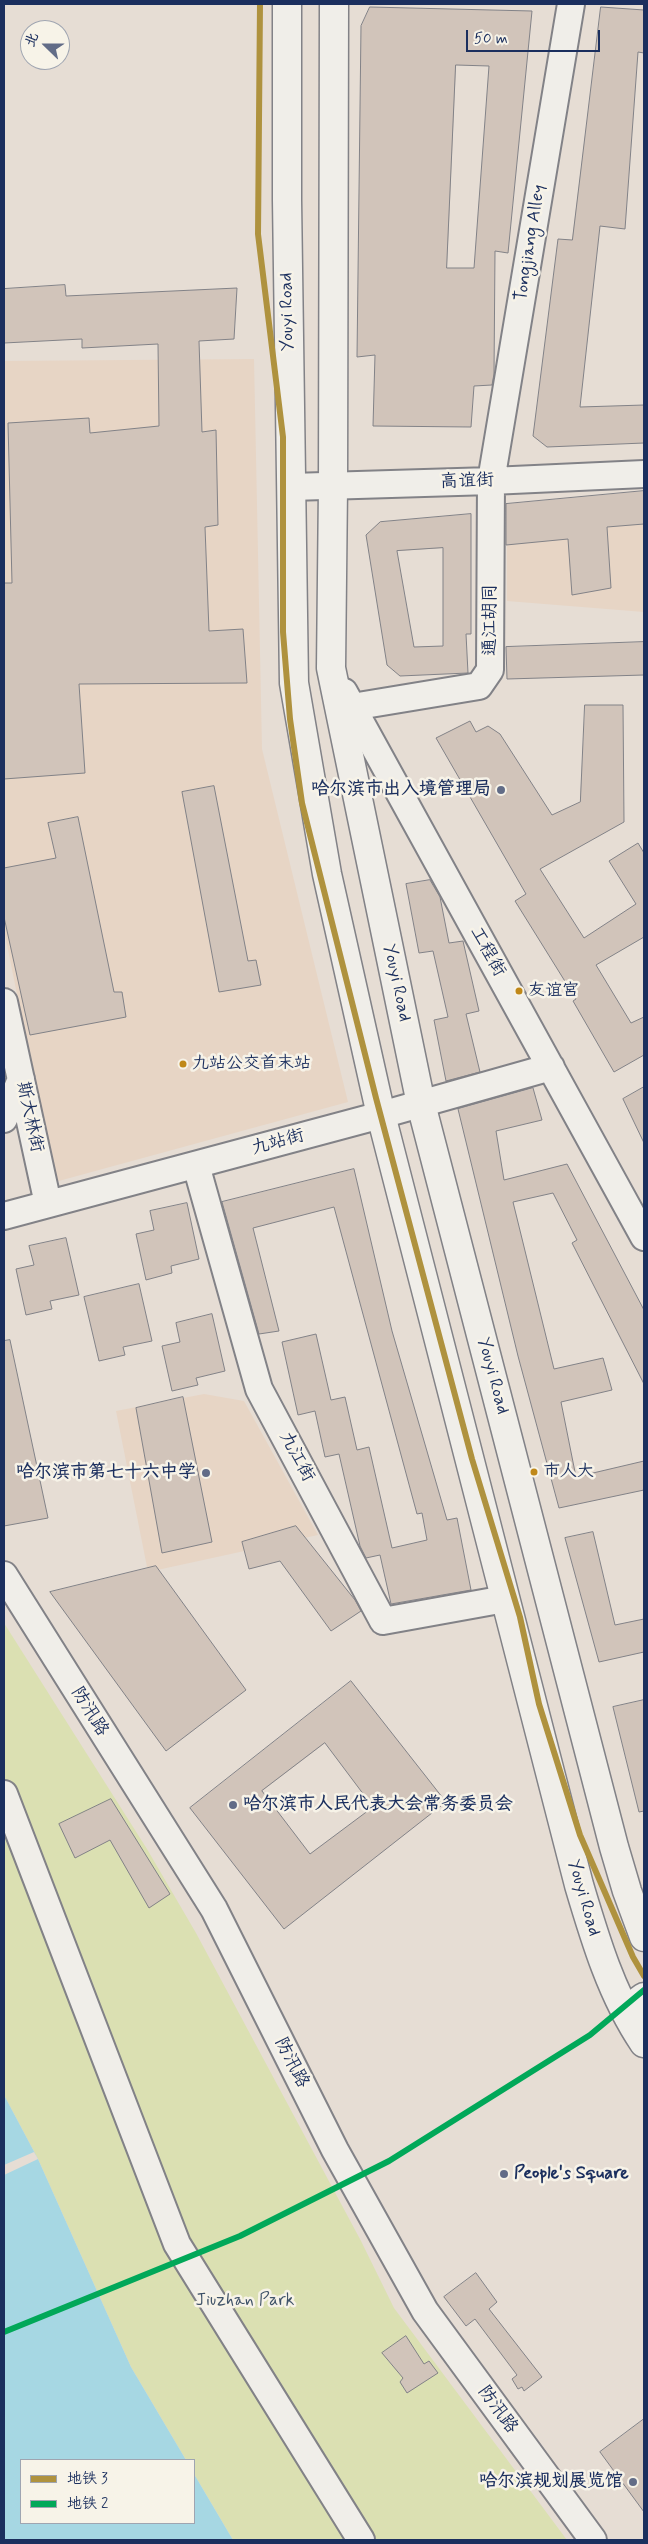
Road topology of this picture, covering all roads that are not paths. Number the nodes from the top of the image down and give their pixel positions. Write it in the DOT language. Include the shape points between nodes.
graph roads {
  1 [pos="287,4"];
  2 [pos="334,4"];
  3 [pos="571,4"];
  4 [pos="644,474"];
  5 [pos="491,481"];
  6 [pos="290,487"];
  7 [pos="333,487"];
  8 [pos="330,668"];
  9 [pos="352,707"];
  10 [pos="4,1002"];
  11 [pos="551,1067"];
  12 [pos="21,1079"];
  13 [pos="421,1104"];
  14 [pos="381,1115"];
  15 [pos="4,1119"];
  16 [pos="196,1165"];
  17 [pos="48,1204"];
  18 [pos="4,1216"];
  19 [pos="644,1237"];
  20 [pos="4,1575"];
  21 [pos="505,1598"];
  22 [pos="4,1794"];
  23 [pos="644,1937"];
  24 [pos="635,2004"];
  25 [pos="643,2039"];
  26 [pos="361,2540"];
  27 [pos="593,2540"];
  1 -- 6 [label="highway, Youyi Road"];
  2 -- 7 [label="highway, Youyi Road"];
  3 -- 5 [label="street, Tongjiang Alley"];
  4 -- 5 [label="street, 高谊街"];
  5 -- 7 [label="street, 高谊街"];
  5 -- 9 [label="street, 通江胡同" via="490,670 479,686"];
  6 -- 7 [label="street, 高谊街"];
  6 -- 14 [label="highway, Youyi Road" via="294,683 328,874"];
  7 -- 8 [label="highway, Youyi Road"];
  8 -- 9 [label="street, 工程街"];
  8 -- 13 [label="highway, Youyi Road"];
  9 -- 11 [label="street, 工程街"];
  10 -- 12 [label="street, 斯大林街"];
  11 -- 13 [label="street, 九站街"];
  11 -- 19 [label="street, 工程街"];
  12 -- 15 [label="street"];
  12 -- 17 [label="street, 斯大林街"];
  13 -- 14 [label="street, 九站街"];
  13 -- 23 [label="highway, Youyi Road" via="614,1847"];
  14 -- 16 [label="street, 九站街"];
  14 -- 21 [label="highway, Youyi Road"];
  16 -- 17 [label="street, 九站街"];
  16 -- 21 [label="street, 九江街" via="259,1389 384,1621"];
  17 -- 18 [label="street, 九站街"];
  20 -- 27 [label="street, 防汛路" via="214,1909 335,2150 425,2311"];
  21 -- 24 [label="highway, Youyi Road" via="596,1942"];
  22 -- 26 [label="street" via="177,2244"];
  24 -- 25 [label="highway, Youyi Road"];
}
